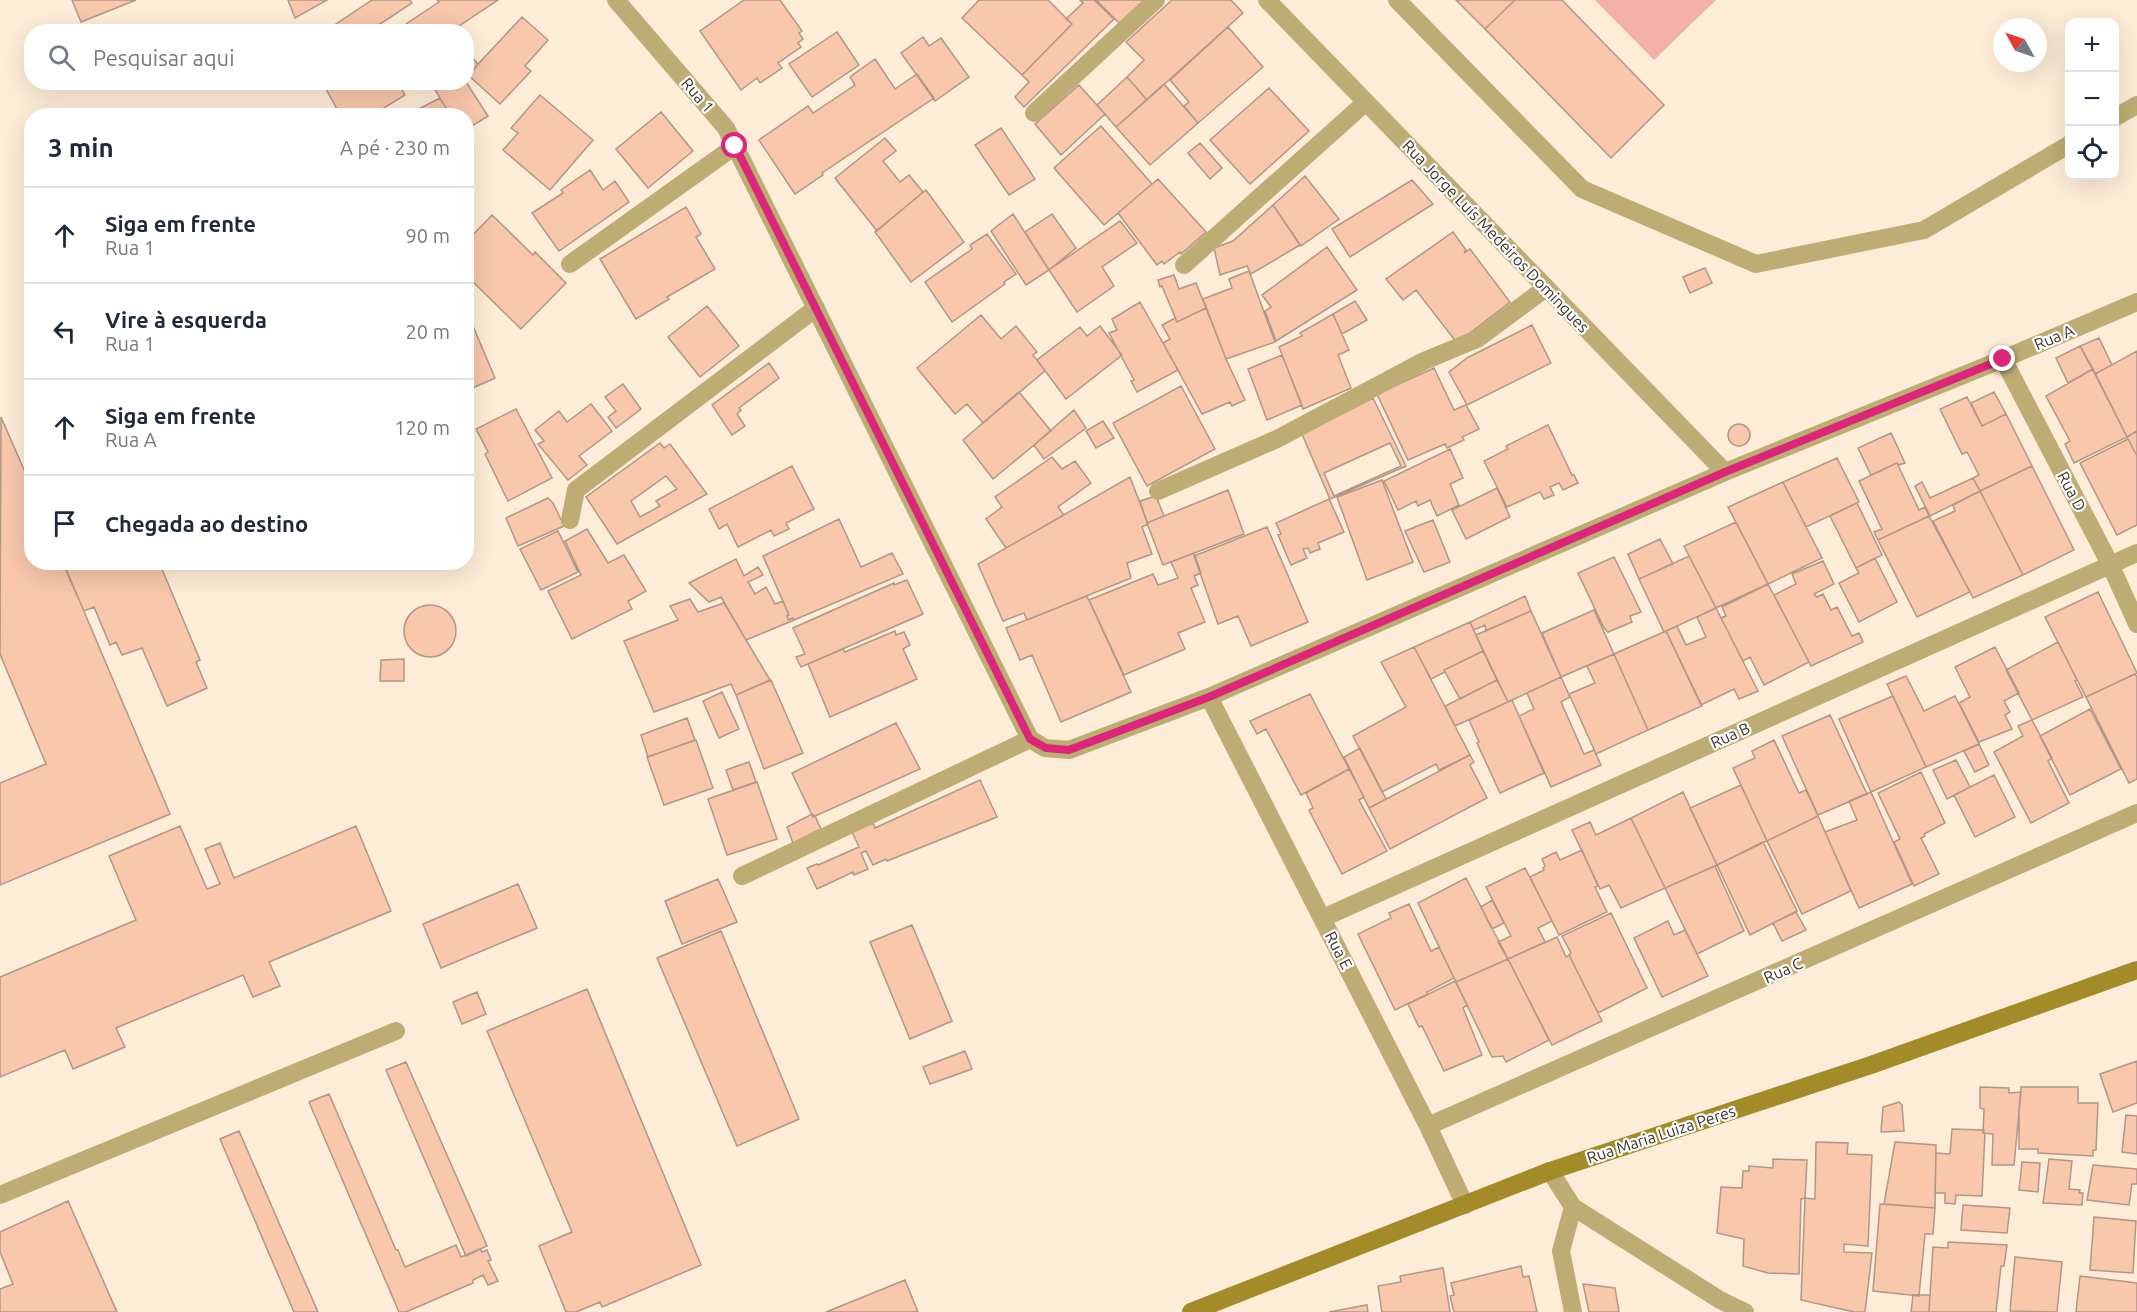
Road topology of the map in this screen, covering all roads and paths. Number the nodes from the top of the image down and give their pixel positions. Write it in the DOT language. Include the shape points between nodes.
graph roads {
  1 [pos="616,0"];
  2 [pos="1156,0"];
  3 [pos="1267,0"];
  4 [pos="1397,0"];
  5 [pos="1366,102"];
  6 [pos="2137,105"];
  7 [pos="1034,113"];
  8 [pos="2119,116"];
  9 [pos="735,146"];
  10 [pos="2065,147"];
  11 [pos="570,264"];
  12 [pos="1184,265"];
  13 [pos="1546,288"];
  14 [pos="2137,302"];
  15 [pos="816,308"];
  16 [pos="2003,359"];
  17 [pos="1725,472"];
  18 [pos="1158,491"];
  19 [pos="570,520"];
  20 [pos="2137,553"];
  21 [pos="2110,564"];
  22 [pos="2137,624"];
  23 [pos="1209,697"];
  24 [pos="1030,739"];
  25 [pos="2137,813"];
  26 [pos="742,876"];
  27 [pos="1323,918"];
  28 [pos="2137,970"];
  29 [pos="396,1030"];
  30 [pos="1428,1126"];
  31 [pos="1550,1171"];
  32 [pos="0,1195"];
  33 [pos="1465,1204"];
  34 [pos="1573,1207"];
  35 [pos="1216,1307"];
  36 [pos="1191,1312"];
  37 [pos="1574,1312"];
  38 [pos="1745,1312"];
  1 -- 9 [label="street, Rua 1" via="726,128"];
  2 -- 7 [label="street"];
  3 -- 5 [label="street, Rua Jorge Luís Medeiros Domingues"];
  4 -- 10 [label="street" via="1582,189 1756,264 1924,230"];
  5 -- 12 [label="street"];
  5 -- 13 [label="street, Rua Jorge Luís Medeiros Domingues"];
  6 -- 8 [label="street"];
  9 -- 11 [label="street"];
  9 -- 15 [label="street, Rua 1"];
  13 -- 17 [label="street, Rua Jorge Luís Medeiros Domingues"];
  13 -- 18 [label="street" via="1477,339 1424,361 1277,439"];
  14 -- 16 [label="street, Rua A"];
  15 -- 19 [label="street" via="576,490"];
  15 -- 24 [label="street, Rua 1"];
  16 -- 17 [label="street, Rua A"];
  16 -- 21 [label="street, Rua D"];
  17 -- 23 [label="street, Rua A"];
  20 -- 21 [label="street, Rua B"];
  21 -- 22 [label="street, Rua D"];
  21 -- 27 [label="street, Rua B"];
  23 -- 24 [label="street" via="1069,750 1046,748"];
  23 -- 27 [label="street, Rua E"];
  24 -- 26 [label="street"];
  25 -- 30 [label="street, Rua C"];
  27 -- 30 [label="street, Rua E"];
  28 -- 31 [label="street, Rua Maria Luiza Peres" via="1871,1065"];
  29 -- 32 [label="street"];
  30 -- 33 [label="street, Rua E"];
  31 -- 33 [label="street, Rua Maria Luiza Peres"];
  31 -- 34 [label="street"];
  33 -- 35 [label="street, Rua Maria Luiza Peres"];
  34 -- 37 [label="street" via="1561,1251"];
  34 -- 38 [label="street"];
  35 -- 36 [label="street, Rua Maria Luiza Peres"];
}
